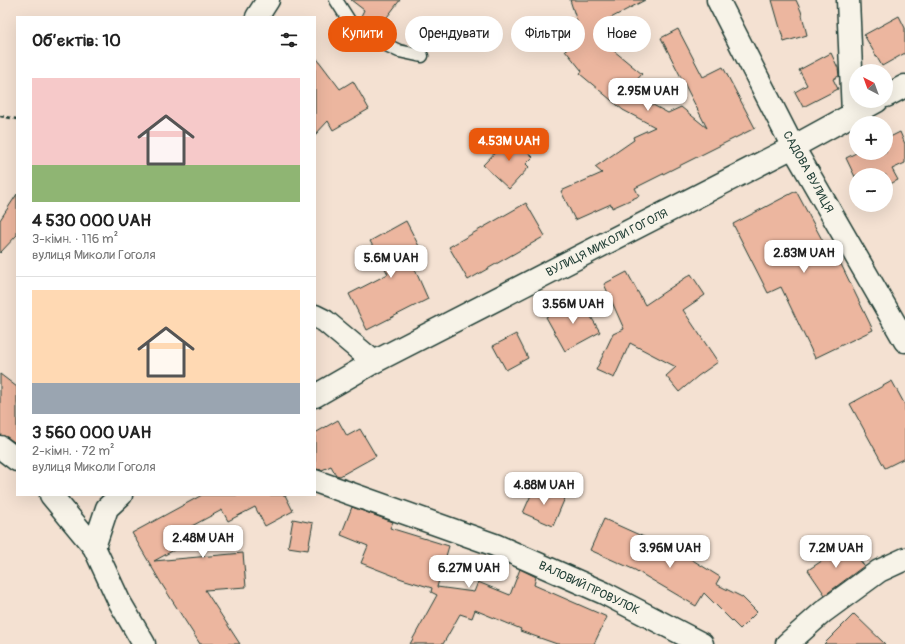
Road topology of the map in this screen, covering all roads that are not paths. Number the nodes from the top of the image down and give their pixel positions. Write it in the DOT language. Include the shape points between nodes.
graph roads {
  1 [pos="268,0"];
  2 [pos="336,0"];
  3 [pos="718,0"];
  4 [pos="848,0"];
  5 [pos="258,16"];
  6 [pos="422,56"];
  7 [pos="905,86"];
  8 [pos="893,92"];
  9 [pos="864,108"];
  10 [pos="853,114"];
  11 [pos="793,147"];
  12 [pos="316,316"];
  13 [pos="905,341"];
  14 [pos="374,362"];
  15 [pos="316,395"];
  16 [pos="0,447"];
  17 [pos="16,459"];
  18 [pos="316,481"];
  19 [pos="53,496"];
  20 [pos="119,496"];
  21 [pos="94,547"];
  22 [pos="905,559"];
  23 [pos="144,644"];
  24 [pos="702,644"];
  25 [pos="788,644"];
  1 -- 5 [label="street"];
  2 -- 6 [label="lane" via="355,30 399,51"];
  3 -- 11 [label="street, САДОВА ВУЛИЦЯ"];
  4 -- 10 [label="street"];
  7 -- 8 [label="street"];
  9 -- 10 [label="street, ВУЛИЦЯ МИКОЛИ ГОГОЛЯ"];
  10 -- 11 [label="street, ВУЛИЦЯ МИКОЛИ ГОГОЛЯ"];
  11 -- 13 [label="street, САДОВА ВУЛИЦЯ"];
  11 -- 14 [label="street, ВУЛИЦЯ МИКОЛИ ГОГОЛЯ"];
  12 -- 14 [label="street" via="325,321"];
  14 -- 15 [label="street, ВУЛИЦЯ МИКОЛИ ГОГОЛЯ"];
  16 -- 17 [label="street"];
  18 -- 24 [label="street, ВАЛОВИЙ ПРОВУЛОК" via="494,545 604,593"];
  19 -- 21 [label="street"];
  20 -- 21 [label="street" via="107,508"];
  21 -- 23 [label="street" via="119,601"];
  22 -- 25 [label="street" via="879,571 823,612"];
}
